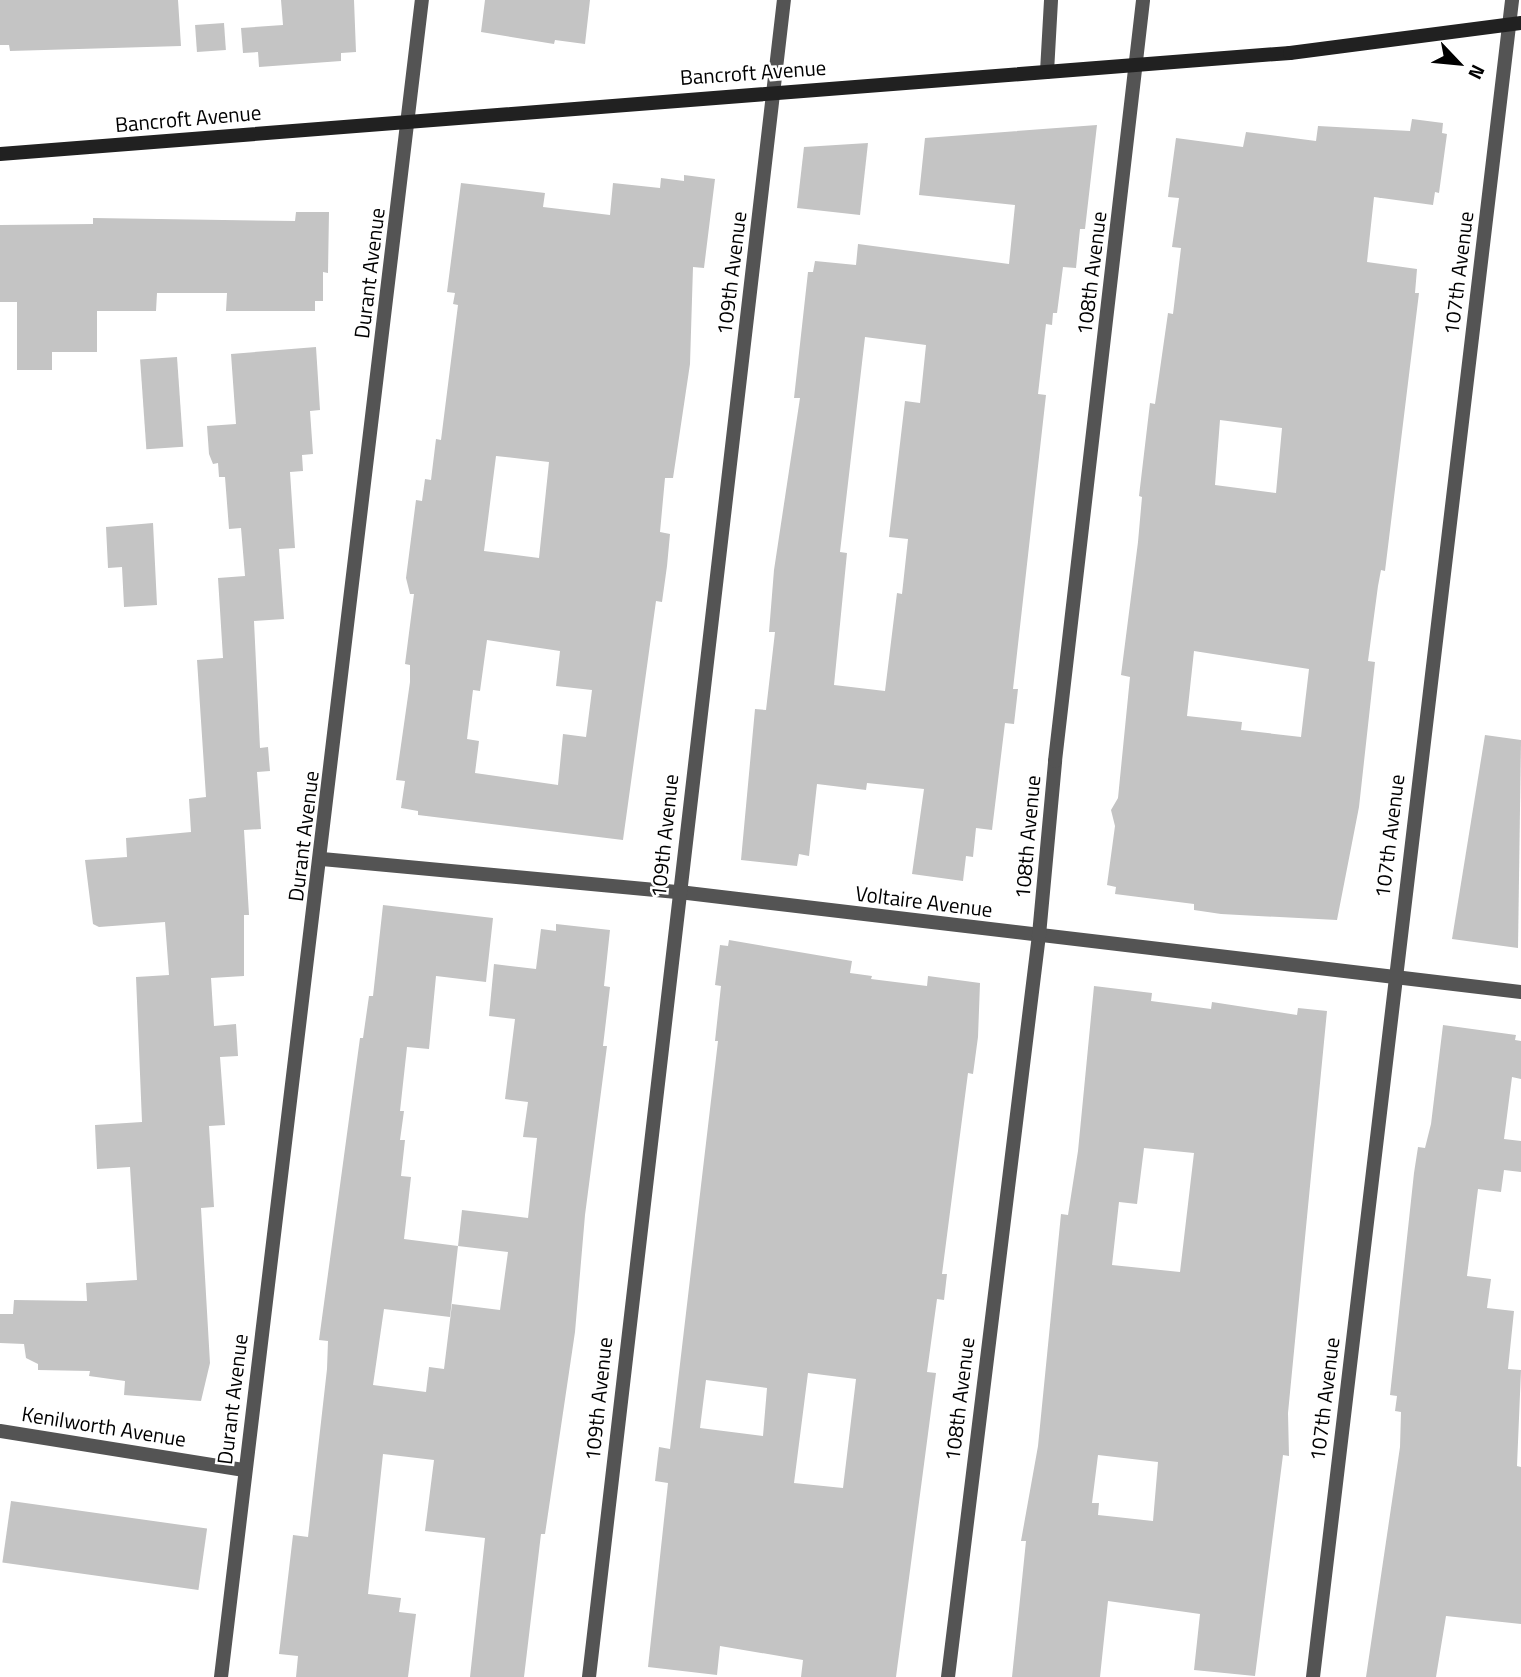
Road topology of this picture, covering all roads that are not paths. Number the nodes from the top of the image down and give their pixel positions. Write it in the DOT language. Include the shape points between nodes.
graph roads {
  1 [pos="422,0"];
  2 [pos="784,0"];
  3 [pos="1051,0"];
  4 [pos="1143,0"];
  5 [pos="1512,0"];
  6 [pos="1517,28"];
  7 [pos="1136,65"];
  8 [pos="1047,72"];
  9 [pos="774,92"];
  10 [pos="409,121"];
  11 [pos="0,154"];
  12 [pos="322,859"];
  13 [pos="679,892"];
  14 [pos="1039,935"];
  15 [pos="1393,977"];
  16 [pos="1521,992"];
  17 [pos="0,1431"];
  18 [pos="243,1470"];
  19 [pos="221,1677"];
  20 [pos="589,1677"];
  21 [pos="948,1677"];
  22 [pos="1313,1677"];
  1 -- 10 [label="street, Durant Avenue"];
  2 -- 9 [label="street, 109th Avenue"];
  3 -- 8 [label="street"];
  4 -- 7 [label="street, 108th Avenue"];
  5 -- 6 [label="street, 107th Avenue"];
  6 -- 7 [label="main road, Bancroft Avenue"];
  6 -- 15 [label="street, 107th Avenue"];
  7 -- 8 [label="main road, Bancroft Avenue"];
  7 -- 14 [label="street, 108th Avenue"];
  8 -- 9 [label="main road, Bancroft Avenue"];
  9 -- 10 [label="main road, Bancroft Avenue"];
  9 -- 13 [label="street, 109th Avenue"];
  10 -- 11 [label="main road, Bancroft Avenue"];
  10 -- 12 [label="street, Durant Avenue"];
  12 -- 13 [label="street, Voltaire Avenue"];
  12 -- 18 [label="street, Durant Avenue"];
  13 -- 14 [label="street, Voltaire Avenue"];
  13 -- 20 [label="street, 109th Avenue"];
  14 -- 15 [label="street, Voltaire Avenue"];
  14 -- 21 [label="street, 108th Avenue"];
  15 -- 16 [label="street, Voltaire Avenue"];
  15 -- 22 [label="street, 107th Avenue"];
  17 -- 18 [label="street, Kenilworth Avenue"];
  18 -- 19 [label="street, Durant Avenue"];
}
